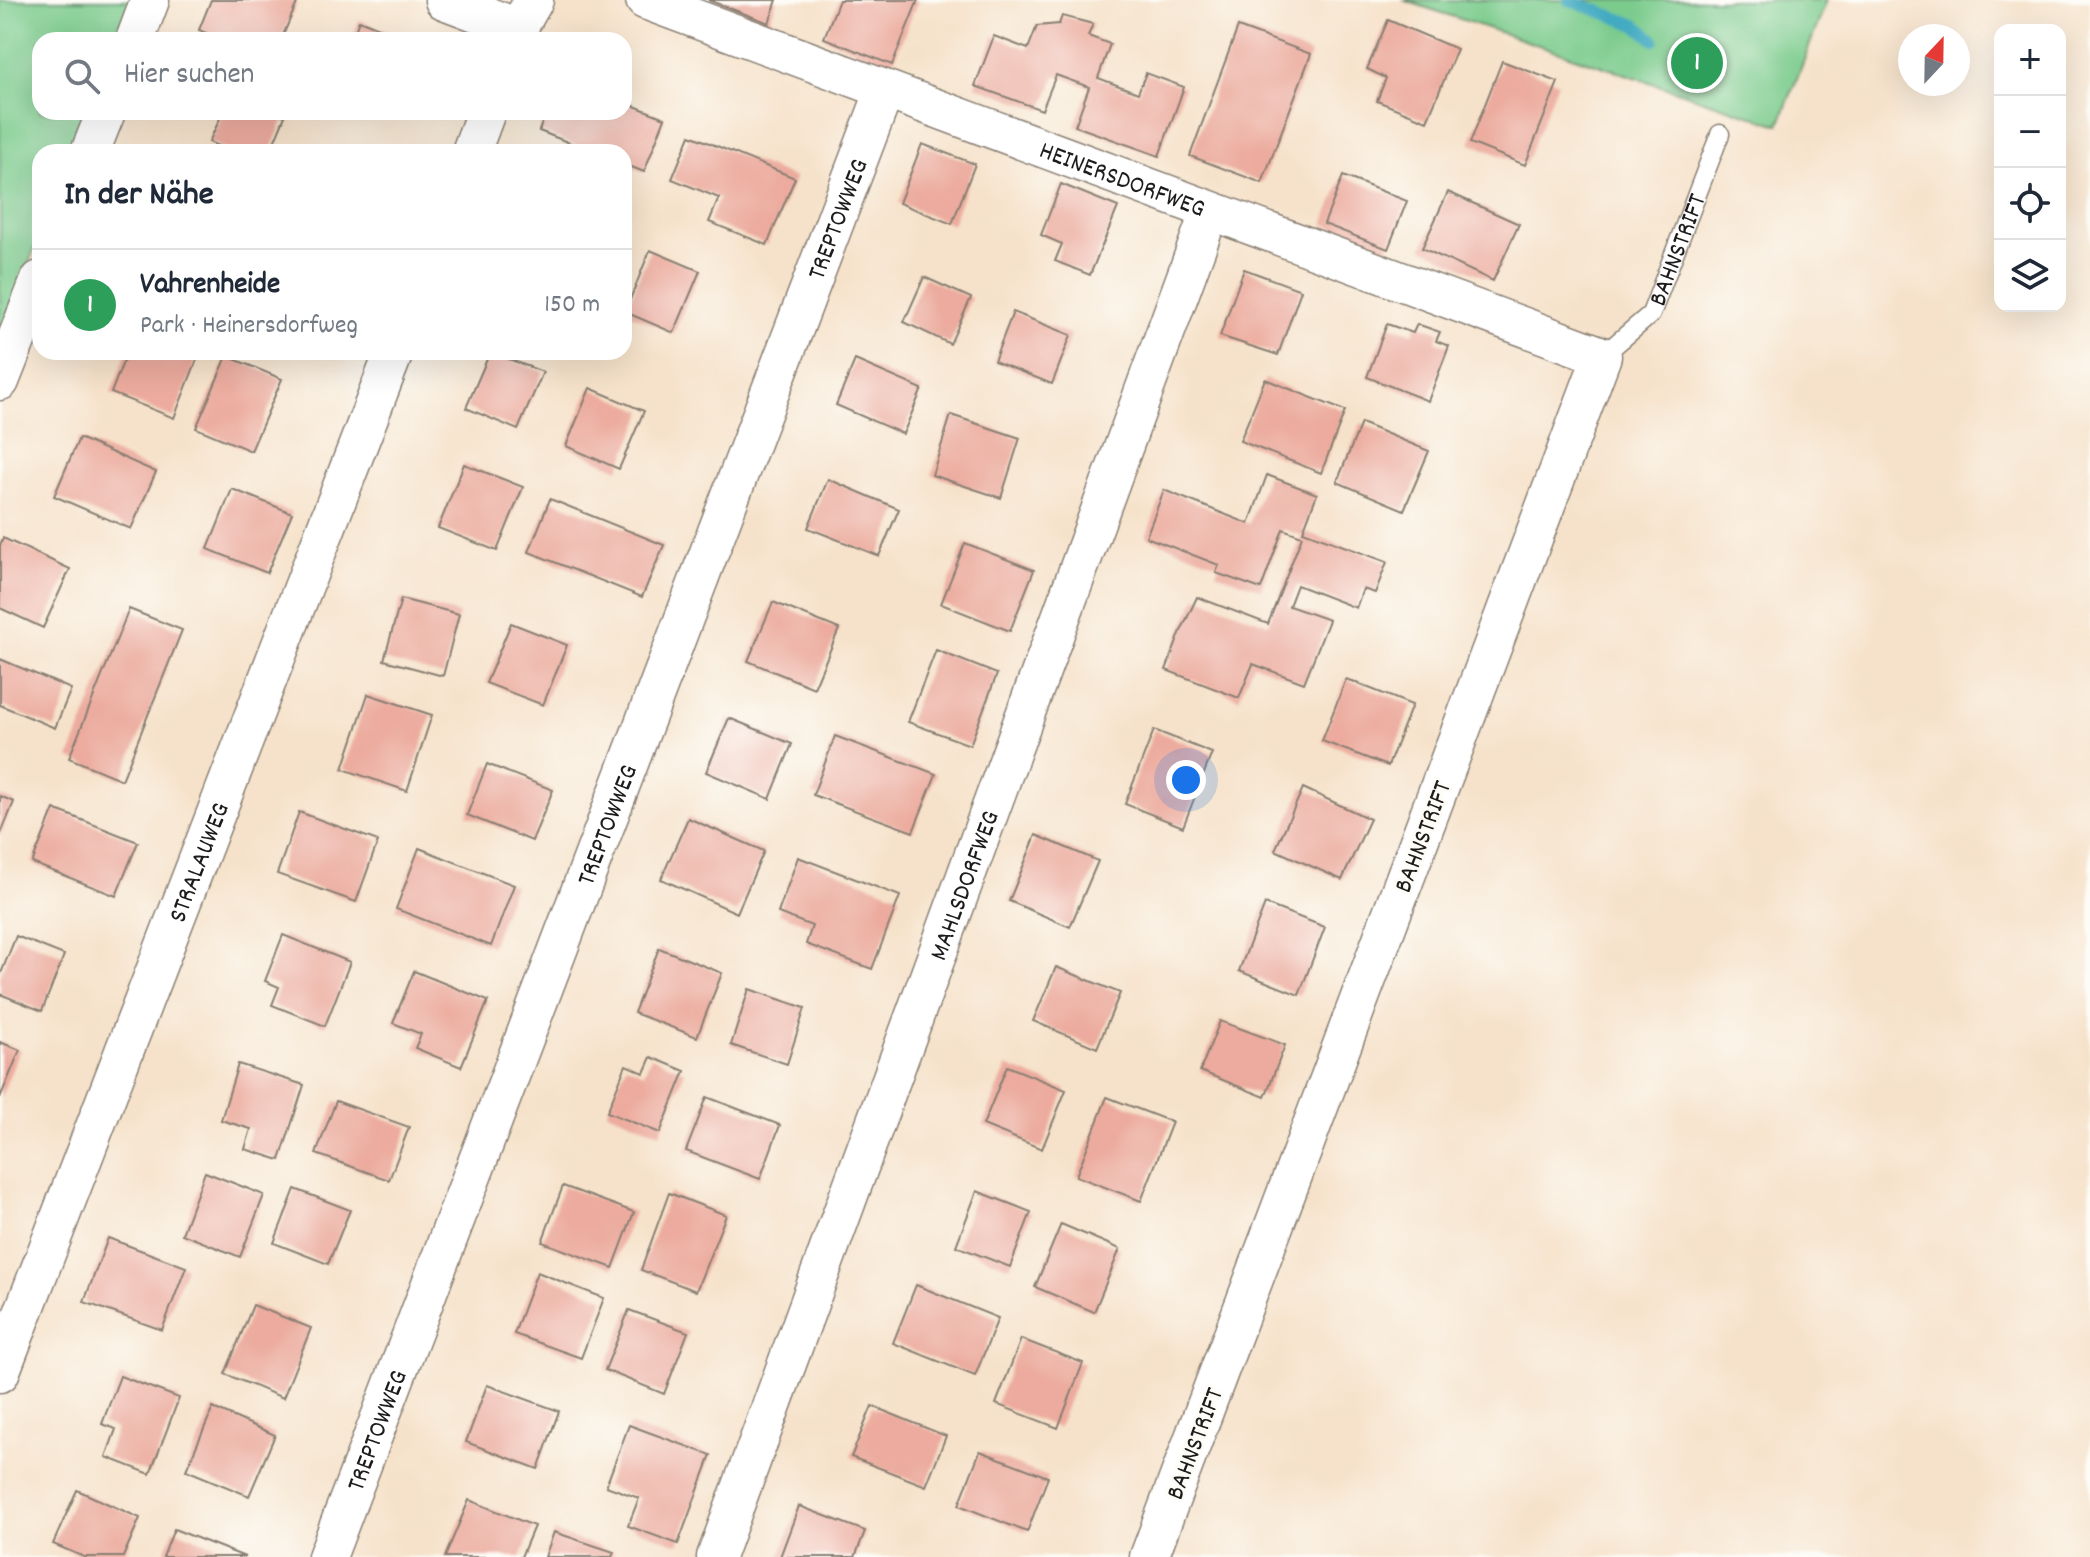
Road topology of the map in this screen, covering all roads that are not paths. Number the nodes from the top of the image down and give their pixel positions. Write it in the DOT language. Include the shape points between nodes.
graph roads {
  1 [pos="150,0"];
  2 [pos="444,0"];
  3 [pos="645,0"];
  4 [pos="522,23"];
  5 [pos="138,32"];
  6 [pos="885,90"];
  7 [pos="103,120"];
  8 [pos="483,120"];
  9 [pos="1720,134"];
  10 [pos="93,144"];
  11 [pos="474,144"];
  12 [pos="1210,211"];
  13 [pos="32,300"];
  14 [pos="1602,356"];
  15 [pos="391,360"];
  16 [pos="0,381"];
  17 [pos="14,1296"];
  18 [pos="0,1373"];
  19 [pos="327,1557"];
  20 [pos="716,1557"];
  21 [pos="1149,1557"];
  1 -- 5 [label="street"];
  2 -- 4 [label="street"];
  3 -- 6 [label="street, HEINERSDORFWEG"];
  6 -- 12 [label="street, HEINERSDORFWEG"];
  6 -- 19 [label="street, TREPTOWWEG"];
  7 -- 10 [label="street"];
  8 -- 11 [label="street"];
  9 -- 14 [label="lane, BAHNSTRIFT" via="1651,314"];
  12 -- 14 [label="street, HEINERSDORFWEG"];
  12 -- 20 [label="street, MAHLSDORFWEG"];
  13 -- 16 [label="street"];
  14 -- 21 [label="street, BAHNSTRIFT"];
  15 -- 17 [label="street, STRALAUWEG"];
  17 -- 18 [label="street, STRALAUWEG"];
}
